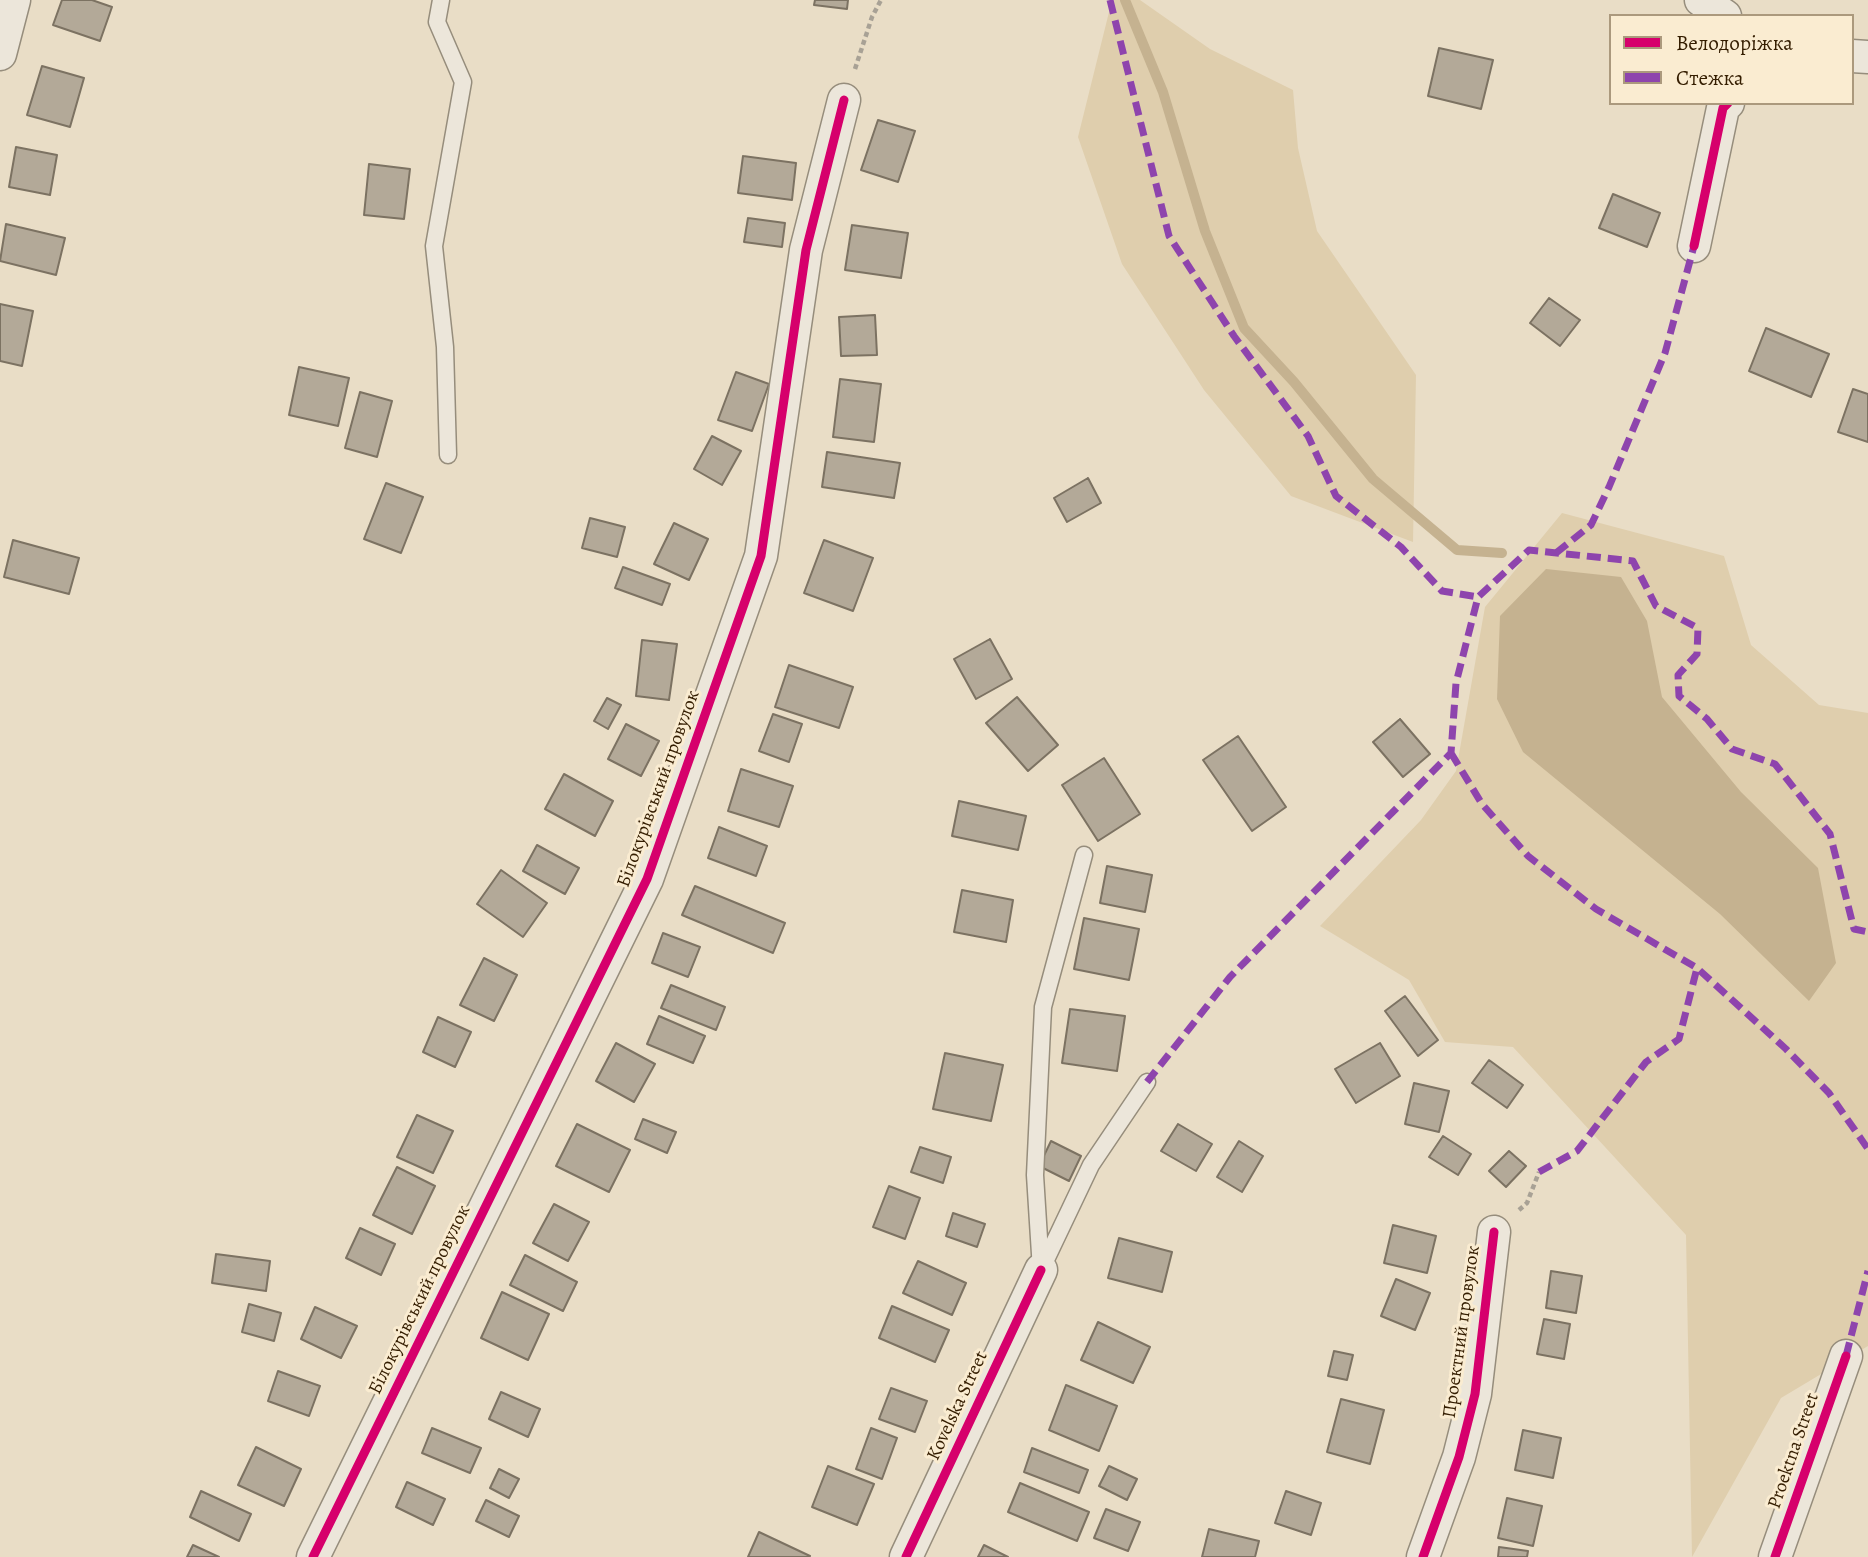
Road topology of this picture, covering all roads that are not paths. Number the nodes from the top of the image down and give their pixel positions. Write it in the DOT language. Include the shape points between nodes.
graph roads {
  1 [pos="14,0"];
  2 [pos="441,0"];
  3 [pos="1701,0"];
  4 [pos="1722,14"];
  5 [pos="0,54"];
  6 [pos="844,100"];
  7 [pos="1726,105"];
  8 [pos="1694,246"];
  9 [pos="448,455"];
  10 [pos="1084,855"];
  11 [pos="1147,1082"];
  12 [pos="1494,1232"];
  13 [pos="1041,1270"];
  14 [pos="1846,1356"];
  15 [pos="313,1557"];
  16 [pos="906,1557"];
  17 [pos="1423,1557"];
  18 [pos="1775,1557"];
  1 -- 5 [label="street"];
  2 -- 9 [label="lane" via="437,22 463,82 434,246 445,347"];
  3 -- 4 [label="street"];
  6 -- 15 [label="street, Білокурівський провулок" via="806,250 761,556 652,866"];
  7 -- 8 [label="street"];
  10 -- 13 [label="lane, Kovelska Street" via="1043,1007 1035,1175"];
  11 -- 13 [label="lane, Kovelska Street" via="1091,1165"];
  12 -- 17 [label="street, Проектний провулок" via="1475,1394 1459,1457"];
  13 -- 16 [label="street, Kovelska Street"];
  14 -- 18 [label="street, Proektna Street"];
}
